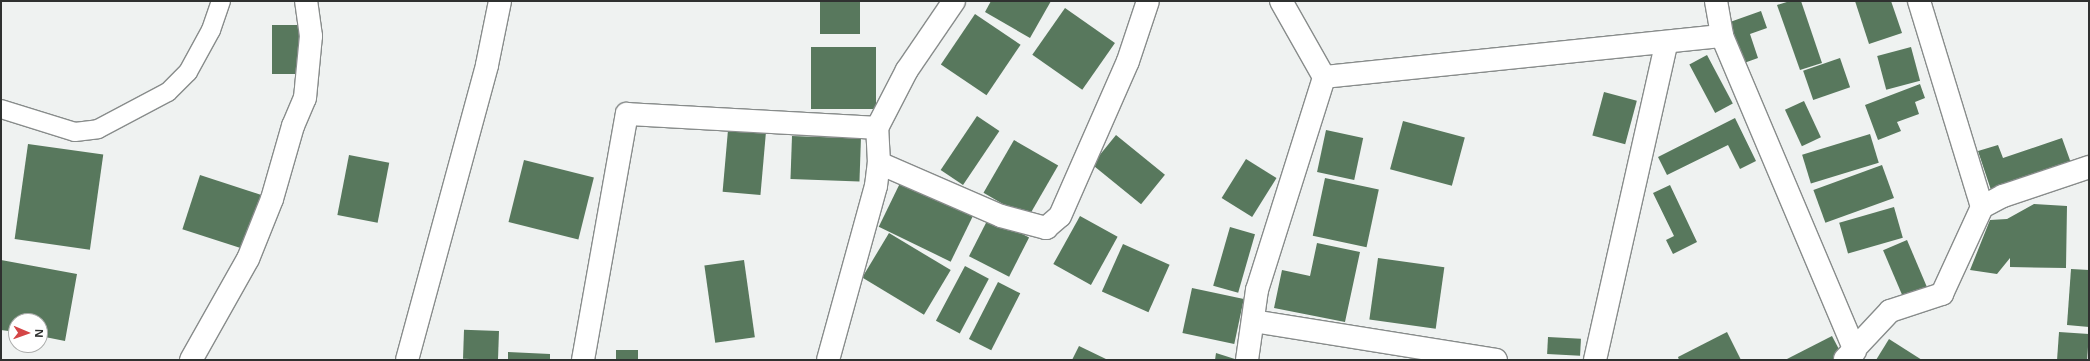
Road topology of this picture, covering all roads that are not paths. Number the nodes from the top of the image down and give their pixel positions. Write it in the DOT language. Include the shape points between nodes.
graph roads {
  1 [pos="221,1"];
  2 [pos="306,1"];
  3 [pos="500,1"];
  4 [pos="954,1"];
  5 [pos="1148,1"];
  6 [pos="1281,1"];
  7 [pos="1716,1"];
  8 [pos="1919,1"];
  9 [pos="1722,36"];
  10 [pos="1666,44"];
  11 [pos="1324,77"];
  12 [pos="1,109"];
  13 [pos="877,128"];
  14 [pos="879,163"];
  15 [pos="2089,166"];
  16 [pos="1982,207"];
  17 [pos="1253,321"];
  18 [pos="1849,356"];
  19 [pos="191,360"];
  20 [pos="407,360"];
  21 [pos="583,360"];
  22 [pos="828,360"];
  23 [pos="1247,360"];
  24 [pos="1496,360"];
  25 [pos="1595,360"];
  1 -- 12 [label="lane" via="211,30 188,72 168,92 98,129 75,132"];
  2 -- 19 [label="street" via="311,36 305,98 293,126 272,199 248,259"];
  3 -- 20 [label="street" via="487,64"];
  4 -- 13 [label="street" via="906,70"];
  5 -- 14 [label="street" via="1128,61 1060,216 1046,228 1001,216"];
  6 -- 11 [label="street"];
  7 -- 9 [label="street"];
  8 -- 16 [label="street"];
  9 -- 10 [label="street"];
  9 -- 18 [label="street"];
  10 -- 11 [label="street" via="1540,54"];
  10 -- 25 [label="street"];
  11 -- 17 [label="street" via="1257,290"];
  13 -- 14 [label="street"];
  13 -- 21 [label="street" via="627,114"];
  14 -- 22 [label="street" via="876,186"];
  15 -- 16 [label="street" via="2003,196"];
  16 -- 18 [label="street" via="1942,294 1890,311"];
  17 -- 23 [label="street"];
  17 -- 24 [label="street"];
}
